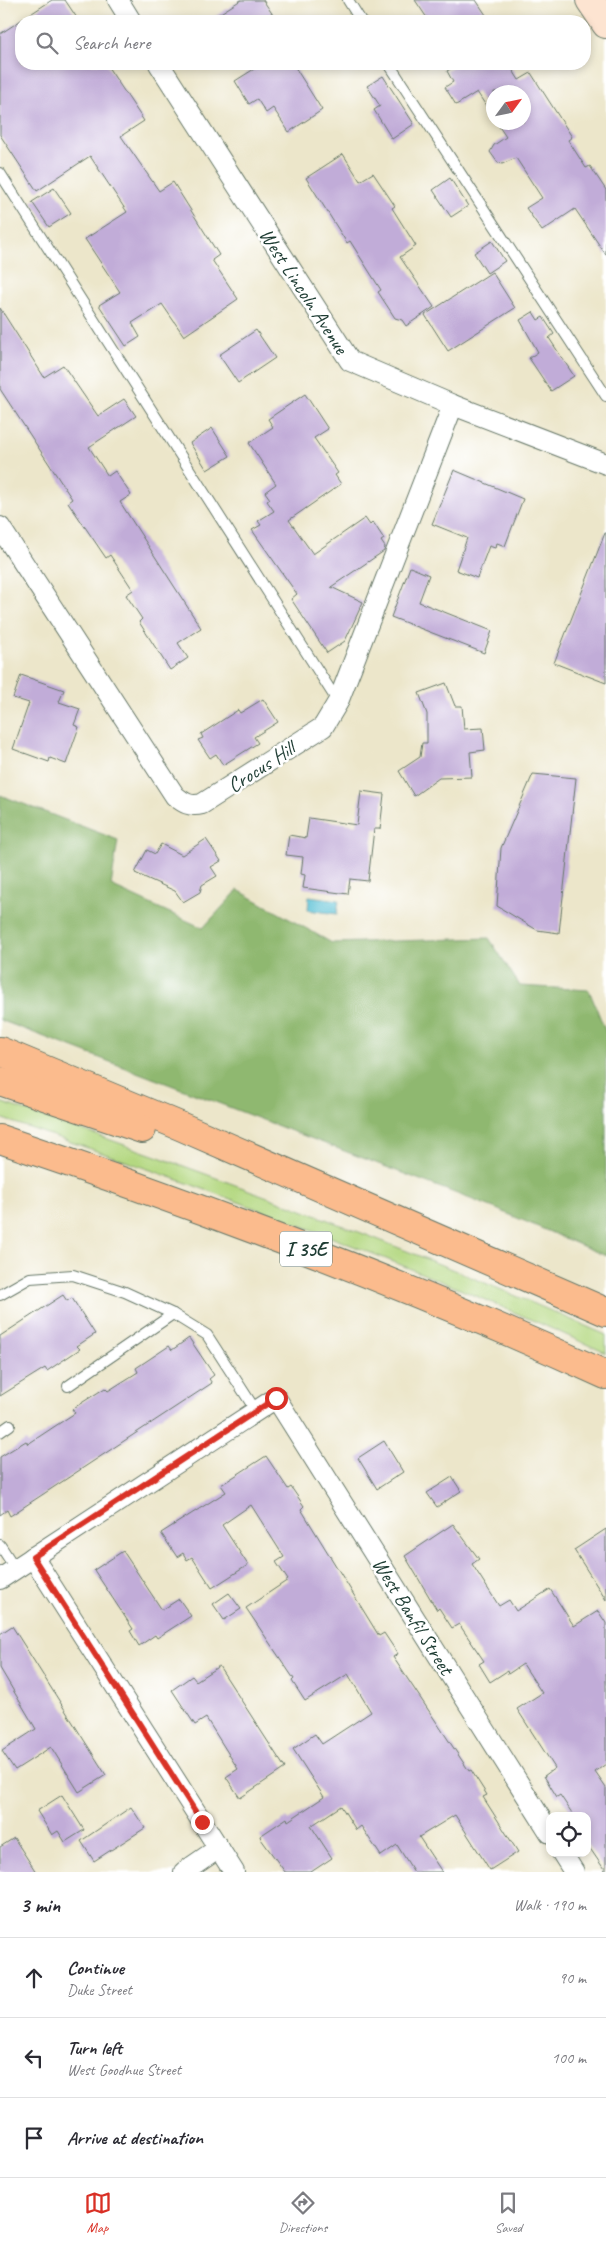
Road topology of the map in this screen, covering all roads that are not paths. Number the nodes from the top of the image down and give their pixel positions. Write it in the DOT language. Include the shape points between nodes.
graph roads {
  1 [pos="118,0"];
  2 [pos="348,0"];
  3 [pos="590,0"];
  4 [pos="127,15"];
  5 [pos="357,15"];
  6 [pos="606,24"];
  7 [pos="163,70"];
  8 [pos="393,70"];
  9 [pos="0,173"];
  10 [pos="606,396"];
  11 [pos="453,405"];
  12 [pos="606,464"];
  13 [pos="0,527"];
  14 [pos="338,702"];
  15 [pos="0,1051"];
  16 [pos="0,1081"];
  17 [pos="0,1139"];
  18 [pos="452,1245"];
  19 [pos="0,1295"];
  20 [pos="606,1312"];
  21 [pos="173,1314"];
  22 [pos="606,1375"];
  23 [pos="68,1386"];
  24 [pos="256,1410"];
  25 [pos="10,1425"];
  26 [pos="0,1432"];
  27 [pos="0,1544"];
  28 [pos="33,1557"];
  29 [pos="8,1573"];
  30 [pos="546,1827"];
  31 [pos="219,1848"];
  32 [pos="565,1857"];
  33 [pos="184,1872"];
  34 [pos="234,1872"];
  35 [pos="574,1872"];
  1 -- 4 [label="street"];
  2 -- 5 [label="lane"];
  3 -- 6 [label="main road"];
  7 -- 11 [label="street, West Lincoln Avenue" via="350,361"];
  8 -- 10 [label="lane"];
  9 -- 14 [label="lane"];
  11 -- 12 [label="street, West Lincoln Avenue"];
  11 -- 14 [label="street, Crocus Hill"];
  13 -- 14 [label="street, Crocus Hill" via="175,796 183,803 193,806 212,799 323,727"];
  15 -- 18 [label="highway"];
  16 -- 18 [label="highway, I 35E" via="122,1122"];
  17 -- 22 [label="highway, I 35E" via="269,1235 428,1298"];
  18 -- 20 [label="highway, I 35E"];
  19 -- 21 [label="lane" via="30,1278 73,1275 125,1292"];
  21 -- 23 [label="lane"];
  21 -- 24 [label="lane" via="207,1335"];
  24 -- 28 [label="street"];
  24 -- 30 [label="street, West Banfil Street" via="276,1398"];
  25 -- 26 [label="lane"];
  27 -- 29 [label="lane"];
  28 -- 29 [label="street"];
  28 -- 31 [label="street"];
  31 -- 33 [label="street"];
  31 -- 34 [label="street"];
  32 -- 35 [label="street"];
}
